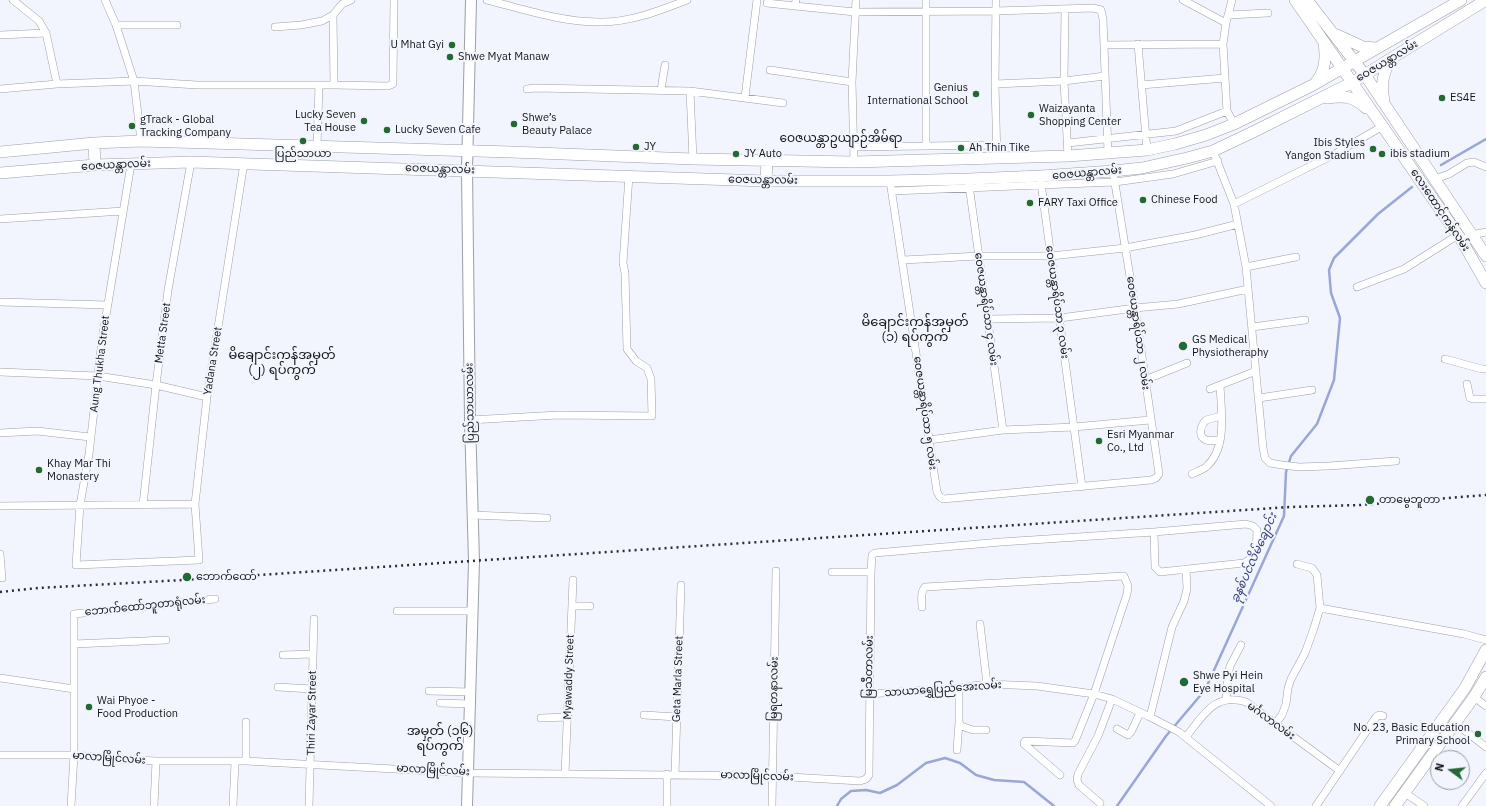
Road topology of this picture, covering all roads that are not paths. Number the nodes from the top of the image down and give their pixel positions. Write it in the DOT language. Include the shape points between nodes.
graph roads {
  1 [pos="13,0"];
  2 [pos="351,0"];
  3 [pos="394,0"];
  4 [pos="471,0"];
  5 [pos="487,0"];
  6 [pos="687,0"];
  7 [pos="757,0"];
  8 [pos="856,0"];
  9 [pos="926,0"];
  10 [pos="996,0"];
  11 [pos="1183,0"];
  12 [pos="1232,0"];
  13 [pos="1295,0"];
  14 [pos="1307,0"];
  15 [pos="1461,0"];
  16 [pos="1486,0"];
  17 [pos="108,1"];
  18 [pos="767,3"];
  19 [pos="796,3"];
  20 [pos="1065,9"];
  21 [pos="995,11"];
  22 [pos="855,12"];
  23 [pos="926,12"];
  24 [pos="1268,13"];
  25 [pos="333,15"];
  26 [pos="1228,15"];
  27 [pos="1226,24"];
  28 [pos="116,25"];
  29 [pos="177,25"];
  30 [pos="275,27"];
  31 [pos="1333,32"];
  32 [pos="46,33"];
  33 [pos="0,35"];
  34 [pos="1324,41"];
  35 [pos="1138,44"];
  36 [pos="1222,44"];
  37 [pos="1104,45"];
  38 [pos="1377,48"];
  39 [pos="1389,60"];
  40 [pos="1355,61"];
  41 [pos="665,65"];
  42 [pos="1343,68"];
  43 [pos="770,70"];
  44 [pos="1366,75"];
  45 [pos="1105,76"];
  46 [pos="1225,78"];
  47 [pos="1064,81"];
  48 [pos="134,82"];
  49 [pos="852,82"];
  50 [pos="1353,82"];
  51 [pos="58,84"];
  52 [pos="995,84"];
  53 [pos="318,85"];
  54 [pos="334,85"];
  55 [pos="1141,85"];
  56 [pos="1313,85"];
  57 [pos="0,89"];
  58 [pos="528,90"];
  59 [pos="661,90"];
  60 [pos="690,91"];
  61 [pos="745,97"];
  62 [pos="1319,99"];
  63 [pos="784,103"];
  64 [pos="1387,108"];
  65 [pos="1227,111"];
  66 [pos="1381,123"];
  67 [pos="1234,124"];
  68 [pos="1145,134"];
  69 [pos="1108,138"];
  70 [pos="141,141"];
  71 [pos="1068,142"];
  72 [pos="94,143"];
  73 [pos="996,145"];
  74 [pos="316,146"];
  75 [pos="926,146"];
  76 [pos="854,147"];
  77 [pos="1143,150"];
  78 [pos="467,151"];
  79 [pos="1213,151"];
  80 [pos="0,152"];
  81 [pos="1108,152"];
  82 [pos="1068,156"];
  83 [pos="996,158"];
  84 [pos="693,159"];
  85 [pos="767,160"];
  86 [pos="1218,161"];
  87 [pos="191,162"];
  88 [pos="854,162"];
  89 [pos="244,163"];
  90 [pos="131,164"];
  91 [pos="95,165"];
  92 [pos="1486,167"];
  93 [pos="1142,168"];
  94 [pos="467,170"];
  95 [pos="1113,171"];
  96 [pos="0,173"];
  97 [pos="629,176"];
  98 [pos="1435,178"];
  99 [pos="766,181"];
  100 [pos="1041,181"];
  101 [pos="1115,182"];
  102 [pos="969,184"];
  103 [pos="891,186"];
  104 [pos="1234,204"];
  105 [pos="123,211"];
  106 [pos="0,219"];
  107 [pos="1238,224"];
  108 [pos="1486,232"];
  109 [pos="1472,235"];
  110 [pos="1460,238"];
  111 [pos="1125,248"];
  112 [pos="979,256"];
  113 [pos="1051,256"];
  114 [pos="1486,256"];
  115 [pos="1296,257"];
  116 [pos="903,260"];
  117 [pos="1246,267"];
  118 [pos="1486,283"];
  119 [pos="1357,287"];
  120 [pos="1248,289"];
  121 [pos="0,302"];
  122 [pos="108,305"];
  123 [pos="1135,308"];
  124 [pos="1060,318"];
  125 [pos="988,320"];
  126 [pos="1305,320"];
  127 [pos="1252,327"];
  128 [pos="1445,359"];
  129 [pos="1187,363"];
  130 [pos="1486,369"];
  131 [pos="1256,371"];
  132 [pos="0,372"];
  133 [pos="98,376"];
  134 [pos="1145,380"];
  135 [pos="1467,384"];
  136 [pos="156,385"];
  137 [pos="1220,385"];
  138 [pos="1210,389"];
  139 [pos="1312,390"];
  140 [pos="207,397"];
  141 [pos="1258,398"];
  142 [pos="1486,399"];
  143 [pos="1221,416"];
  144 [pos="470,420"];
  145 [pos="1150,420"];
  146 [pos="1074,427"];
  147 [pos="1003,430"];
  148 [pos="0,433"];
  149 [pos="90,437"];
  150 [pos="929,440"];
  151 [pos="1220,440"];
  152 [pos="1396,461"];
  153 [pos="1192,474"];
  154 [pos="1082,487"];
  155 [pos="195,504"];
  156 [pos="80,505"];
  157 [pos="143,505"];
  158 [pos="0,506"];
  159 [pos="472,515"];
  160 [pos="547,518"];
  161 [pos="1154,532"];
  162 [pos="0,554"];
  163 [pos="1297,564"];
  164 [pos="76,565"];
  165 [pos="1186,569"];
  166 [pos="776,571"];
  167 [pos="832,572"];
  168 [pos="870,572"];
  169 [pos="2,578"];
  170 [pos="573,580"];
  171 [pos="681,585"];
  172 [pos="215,599"];
  173 [pos="572,606"];
  174 [pos="590,606"];
  175 [pos="922,607"];
  176 [pos="1320,608"];
  177 [pos="398,611"];
  178 [pos="472,611"];
  179 [pos="314,619"];
  180 [pos="980,624"];
  181 [pos="166,640"];
  182 [pos="1486,640"];
  183 [pos="74,644"];
  184 [pos="1241,645"];
  185 [pos="1486,650"];
  186 [pos="283,654"];
  187 [pos="312,654"];
  188 [pos="1486,677"];
  189 [pos="0,678"];
  190 [pos="987,684"];
  191 [pos="278,687"];
  192 [pos="960,688"];
  193 [pos="74,689"];
  194 [pos="312,689"];
  195 [pos="429,691"];
  196 [pos="470,692"];
  197 [pos="868,694"];
  198 [pos="1094,694"];
  199 [pos="1474,697"];
  200 [pos="1112,700"];
  201 [pos="1226,700"];
  202 [pos="440,703"];
  203 [pos="470,704"];
  204 [pos="1486,706"];
  205 [pos="1140,713"];
  206 [pos="644,715"];
  207 [pos="677,716"];
  208 [pos="1383,716"];
  209 [pos="568,717"];
  210 [pos="1150,717"];
  211 [pos="541,718"];
  212 [pos="246,722"];
  213 [pos="959,722"];
  214 [pos="1455,723"];
  215 [pos="1275,724"];
  216 [pos="1117,729"];
  217 [pos="986,730"];
  218 [pos="1432,733"];
  219 [pos="1186,737"];
  220 [pos="1444,737"];
  221 [pos="1486,747"];
  222 [pos="958,750"];
  223 [pos="0,755"];
  224 [pos="74,755"];
  225 [pos="156,761"];
  226 [pos="246,761"];
  227 [pos="235,762"];
  228 [pos="311,764"];
  229 [pos="1340,771"];
  230 [pos="468,773"];
  231 [pos="1486,773"];
  232 [pos="565,774"];
  233 [pos="667,774"];
  234 [pos="676,774"];
  235 [pos="1060,775"];
  236 [pos="772,776"];
  237 [pos="1400,779"];
  238 [pos="866,780"];
  239 [pos="1407,789"];
  240 [pos="1100,803"];
  241 [pos="71,806"];
  242 [pos="154,806"];
  243 [pos="233,806"];
  244 [pos="309,806"];
  245 [pos="467,806"];
  246 [pos="667,806"];
  247 [pos="772,806"];
  248 [pos="1271,806"];
  249 [pos="1316,806"];
  250 [pos="1380,806"];
  251 [pos="1395,806"];
  252 [pos="1424,806"];
  253 [pos="1462,806"];
  1 -- 32 [label="street" via="39,21"];
  2 -- 25 [label="street" via="342,4"];
  3 -- 54 [label="street" via="393,84"];
  4 -- 78 [label="street, ပြည်သာယာလမ်း"];
  5 -- 6 [label="street" via="572,20 599,22 626,20"];
  7 -- 61 [label="street"];
  8 -- 22 [label="street"];
  9 -- 23 [label="street"];
  10 -- 21 [label="street"];
  11 -- 27 [label="street"];
  12 -- 26 [label="street"];
  13 -- 34 [label="main road, လေးထောင့်ကန်လမ်း"];
  14 -- 31 [label="main road, လေးထောင့်ကန်လမ်း"];
  15 -- 38 [label="main road, ဝေဇယန္တာလမ်း"];
  16 -- 39 [label="main road, ဝေဇယန္တာလမ်း"];
  17 -- 28 [label="street"];
  18 -- 19 [label="street"];
  19 -- 22 [label="street"];
  20 -- 21 [label="street"];
  20 -- 37 [label="street" via="1101,10"];
  20 -- 47 [label="street"];
  21 -- 23 [label="street"];
  21 -- 52 [label="street"];
  22 -- 23 [label="street"];
  22 -- 49 [label="street"];
  23 -- 75 [label="street"];
  24 -- 26 [label="street"];
  25 -- 30 [label="street" via="322,21"];
  25 -- 54 [label="street"];
  26 -- 27 [label="street"];
  27 -- 36 [label="street"];
  28 -- 29 [label="street"];
  28 -- 48 [label="street"];
  31 -- 38 [label="main road" via="1363,47"];
  31 -- 40 [label="main road, လေးထောင့်ကန်လမ်း"];
  32 -- 33 [label="street"];
  32 -- 51 [label="street"];
  34 -- 42 [label="main road, လေးထောင့်ကန်လမ်း"];
  34 -- 56 [label="main road" via="1325,63"];
  35 -- 36 [label="street"];
  35 -- 37 [label="street"];
  35 -- 55 [label="street"];
  36 -- 46 [label="street"];
  37 -- 45 [label="street"];
  38 -- 40 [label="main road, ဝေဇယန္တာလမ်း"];
  39 -- 44 [label="main road, ဝေဇယန္တာလမ်း"];
  39 -- 64 [label="main road" via="1382,91"];
  40 -- 42 [label="main road, ဝေဇယန္တာလမ်း"];
  40 -- 44 [label="main road, လေးထောင့်ကန်လမ်း"];
  41 -- 59 [label="street"];
  42 -- 50 [label="main road, လေးထောင့်ကန်လမ်း"];
  42 -- 56 [label="main road, ဝေဇယန္တာလမ်း"];
  43 -- 49 [label="street"];
  44 -- 50 [label="main road, ဝေဇယန္တာလမ်း"];
  44 -- 64 [label="main road, လေးထောင့်ကန်လမ်း"];
  45 -- 47 [label="street"];
  45 -- 69 [label="street"];
  46 -- 55 [label="street"];
  46 -- 65 [label="street"];
  47 -- 52 [label="street"];
  47 -- 71 [label="street"];
  48 -- 51 [label="street"];
  48 -- 53 [label="street"];
  48 -- 70 [label="street"];
  49 -- 76 [label="street"];
  50 -- 62 [label="main road, ဝေဇယန္တာလမ်း"];
  50 -- 66 [label="main road, လေးထောင့်ကန်လမ်း"];
  51 -- 57 [label="street"];
  52 -- 73 [label="street"];
  53 -- 54 [label="street"];
  53 -- 74 [label="street"];
  55 -- 68 [label="street"];
  56 -- 67 [label="main road, ဝေဇယန္တာလမ်း"];
  58 -- 59 [label="street"];
  59 -- 60 [label="street"];
  60 -- 61 [label="street"];
  60 -- 84 [label="street"];
  61 -- 63 [label="street"];
  62 -- 66 [label="main road" via="1349,97 1359,101"];
  62 -- 79 [label="main road, ဝေဇယန္တာလမ်း"];
  64 -- 98 [label="main road, လေးထောင့်ကန်လမ်း"];
  65 -- 67 [label="street"];
  65 -- 68 [label="street" via="1176,132"];
  66 -- 104 [label="street" via="1331,156"];
  66 -- 110 [label="main road, လေးထောင့်ကန်လမ်း"];
  67 -- 77 [label="main road, ဝေဇယန္တာလမ်း" via="1175,144"];
  68 -- 69 [label="street"];
  68 -- 77 [label="street"];
  69 -- 71 [label="street"];
  69 -- 81 [label="street"];
  70 -- 72 [label="main road, ဝေဇယန္တာလမ်း"];
  70 -- 74 [label="main road, ဝေဇယန္တာလမ်း"];
  71 -- 82 [label="street"];
  72 -- 80 [label="main road, ဝေဇယန္တာလမ်း"];
  72 -- 91 [label="main road"];
  73 -- 75 [label="street"];
  73 -- 83 [label="street"];
  74 -- 78 [label="main road, ဝေဇယန္တာလမ်း"];
  75 -- 76 [label="street"];
  76 -- 88 [label="street"];
  77 -- 81 [label="main road, ဝေဇယန္တာလမ်း"];
  77 -- 93 [label="main road"];
  78 -- 84 [label="main road, ဝေဇယန္တာလမ်း"];
  78 -- 94 [label="street, ပြည်သာယာလမ်း"];
  79 -- 86 [label="street"];
  79 -- 93 [label="main road, ဝေဇယန္တာလမ်း"];
  81 -- 82 [label="main road, ဝေဇယန္တာလမ်း"];
  82 -- 83 [label="main road, ဝေဇယန္တာလမ်း"];
  83 -- 88 [label="main road, ဝေဇယန္တာလမ်း"];
  84 -- 85 [label="main road, ဝေဇယန္တာလမ်း"];
  85 -- 88 [label="main road, ဝေဇယန္တာလမ်း"];
  85 -- 99 [label="main road"];
  86 -- 101 [label="street" via="1172,174"];
  86 -- 104 [label="street"];
  87 -- 89 [label="main road, ဝေဇယန္တာလမ်း"];
  87 -- 90 [label="main road, ဝေဇယန္တာလမ်း"];
  87 -- 136 [label="street, Metta Street" via="168,290"];
  89 -- 94 [label="main road, ဝေဇယန္တာလမ်း"];
  89 -- 140 [label="street, Yadana Street"];
  90 -- 91 [label="main road, ဝေဇယန္တာလမ်း"];
  90 -- 105 [label="street, Aung Thukha Street"];
  91 -- 96 [label="main road, ဝေဇယန္တာလမ်း"];
  92 -- 98 [label="street" via="1474,162 1467,163 1449,174"];
  93 -- 95 [label="main road, ဝေဇယန္တာလမ်း"];
  94 -- 97 [label="main road, ဝေဇယန္တာလမ်း"];
  94 -- 144 [label="street, ပြည်သာယာလမ်း"];
  95 -- 100 [label="main road, ဝေဇယန္တာလမ်း"];
  95 -- 101 [label="street, ဝေဇယန္တာရိပ်သာ ၂ လမ်း"];
  97 -- 99 [label="main road, ဝေဇယန္တာလမ်း"];
  97 -- 144 [label="street" via="623,263 628,349 636,361 647,368 652,379 652,416 558,415"];
  98 -- 109 [label="main road, လေးထောင့်ကန်လမ်း"];
  99 -- 103 [label="main road, ဝေဇယန္တာလမ်း"];
  100 -- 101 [label="street"];
  100 -- 102 [label="main road, ဝေဇယန္တာလမ်း"];
  100 -- 113 [label="street, ဝေဇယန္တာရိပ်သာ ၃ လမ်း"];
  101 -- 111 [label="street, ဝေဇယန္တာရိပ်သာ ၂ လမ်း"];
  102 -- 103 [label="main road, ဝေဇယန္တာလမ်း"];
  102 -- 112 [label="street, ဝေဇယန္တာရိပ်သာ ၄ လမ်း"];
  103 -- 116 [label="street, ဝေဇယန္တာရိပ်သာ ၅ လမ်း"];
  104 -- 107 [label="street"];
  105 -- 106 [label="street"];
  105 -- 122 [label="street, Aung Thukha Street"];
  107 -- 111 [label="street"];
  107 -- 117 [label="street"];
  108 -- 109 [label="street"];
  109 -- 110 [label="street"];
  109 -- 114 [label="main road, လေးထောင့်ကန်လမ်း"];
  110 -- 118 [label="main road, လေးထောင့်ကန်လမ်း"];
  110 -- 119 [label="street" via="1404,269"];
  111 -- 113 [label="street"];
  111 -- 123 [label="street, ဝေဇယန္တာရိပ်သာ ၂ လမ်း"];
  112 -- 113 [label="street"];
  112 -- 116 [label="street"];
  112 -- 125 [label="street, ဝေဇယန္တာရိပ်သာ ၄ လမ်း"];
  113 -- 124 [label="street, ဝေဇယန္တာရိပ်သာ ၃ လမ်း"];
  115 -- 117 [label="street"];
  116 -- 150 [label="street, ဝေဇယန္တာရိပ်သာ ၅ လမ်း"];
  117 -- 120 [label="street"];
  120 -- 123 [label="street" via="1178,304"];
  120 -- 127 [label="street"];
  121 -- 122 [label="street"];
  122 -- 133 [label="street, Aung Thukha Street"];
  123 -- 124 [label="street"];
  123 -- 134 [label="street, ဝေဇယန္တာရိပ်သာ ၂ လမ်း"];
  124 -- 125 [label="street"];
  124 -- 146 [label="street, ဝေဇယန္တာရိပ်သာ ၃ လမ်း"];
  125 -- 147 [label="street, ဝေဇယန္တာရိပ်သာ ၄ လမ်း"];
  126 -- 127 [label="street"];
  127 -- 131 [label="street"];
  128 -- 130 [label="street"];
  129 -- 134 [label="street"];
  131 -- 137 [label="street"];
  131 -- 141 [label="street"];
  132 -- 133 [label="street"];
  133 -- 136 [label="street"];
  133 -- 149 [label="street, Aung Thukha Street"];
  134 -- 145 [label="street, ဝေဇယန္တာရိပ်သာ ၂ လမ်း"];
  135 -- 142 [label="street" via="1470,398"];
  136 -- 140 [label="street"];
  136 -- 157 [label="street, Metta Street"];
  137 -- 138 [label="street"];
  137 -- 143 [label="street"];
  139 -- 141 [label="street"];
  140 -- 155 [label="street, Yadana Street"];
  141 -- 152 [label="street" via="1263,448 1265,458 1270,463 1299,467"];
  143 -- 151 [label="street"];
  143 -- 151 [label="street" via="1206,420 1200,434 1207,440"];
  144 -- 159 [label="street, ပြည်သာယာလမ်း"];
  145 -- 146 [label="street"];
  145 -- 154 [label="street, ဝေဇယန္တာရိပ်သာ ၂ လမ်း" via="1158,474 1156,478"];
  146 -- 147 [label="street"];
  146 -- 154 [label="street, ဝေဇယန္တာရိပ်သာ ၃ လမ်း"];
  147 -- 150 [label="street"];
  148 -- 149 [label="street" via="37,431"];
  149 -- 156 [label="street, Aung Thukha Street"];
  150 -- 154 [label="street, ဝေဇယန္တာရိပ်သာ ၅ လမ်း" via="937,492 943,499"];
  151 -- 153 [label="street" via="1206,468"];
  155 -- 157 [label="street"];
  155 -- 164 [label="street, Yadana Street" via="199,560"];
  156 -- 157 [label="street"];
  156 -- 158 [label="street"];
  156 -- 164 [label="street, Aung Thukha Street"];
  159 -- 160 [label="street"];
  159 -- 178 [label="street, ပြည်သာယာလမ်း"];
  161 -- 165 [label="street" via="1157,570 1160,572"];
  161 -- 165 [label="street" via="1246,524 1257,530 1255,555 1252,559 1244,563"];
  161 -- 168 [label="street, မြသီတာလမ်း" via="1001,542 875,554 872,555"];
  162 -- 169 [label="street"];
  163 -- 176 [label="street" via="1312,568 1317,575"];
  165 -- 210 [label="street" via="1187,589 1172,627"];
  166 -- 236 [label="street, မြရတနာလမ်း"];
  167 -- 168 [label="street"];
  168 -- 197 [label="street, မြသီတာလမ်း"];
  170 -- 173 [label="street, Myawaddy Street"];
  171 -- 207 [label="street, Geta Marla Street"];
  172 -- 183 [label="street, ဘောက်ထော်ဘူတာရုံလမ်း" via="77,613 73,617"];
  173 -- 174 [label="street"];
  173 -- 209 [label="street, Myawaddy Street"];
  175 -- 198 [label="street" via="923,590 926,587 1124,576 1128,586 1127,594"];
  176 -- 182 [label="street"];
  176 -- 215 [label="street" via="1305,653 1291,679 1282,715"];
  177 -- 178 [label="street"];
  178 -- 196 [label="street, ပြည်သာယာလမ်း"];
  179 -- 187 [label="street, Thiri Zayar Street"];
  180 -- 190 [label="street"];
  181 -- 183 [label="street"];
  183 -- 193 [label="street, ဘောက်ထော်ဘူတာရုံလမ်း"];
  184 -- 201 [label="street" via="1230,666"];
  185 -- 218 [label="main road" via="1465,688"];
  186 -- 187 [label="street"];
  187 -- 194 [label="street, Thiri Zayar Street"];
  188 -- 199 [label="main road"];
  189 -- 193 [label="street"];
  190 -- 192 [label="street, သာယာရွှေပြည်အေးလမ်း"];
  190 -- 198 [label="street, သာယာရွှေပြည်အေးလမ်း" via="1037,686"];
  191 -- 194 [label="street"];
  192 -- 197 [label="street, သာယာရွှေပြည်အေးလမ်း"];
  192 -- 213 [label="street"];
  193 -- 224 [label="street, ဘောက်ထော်ဘူတာရုံလမ်း"];
  194 -- 228 [label="street, Thiri Zayar Street"];
  195 -- 196 [label="street"];
  196 -- 203 [label="street, ပြည်သာယာလမ်း"];
  197 -- 238 [label="street, မြသီတာလမ်း" via="869,775"];
  198 -- 200 [label="street, သာယာရွှေပြည်အေးလမ်း"];
  198 -- 235 [label="street" via="1073,743 1024,743"];
  199 -- 204 [label="street"];
  199 -- 214 [label="main road"];
  200 -- 205 [label="street, သာယာရွှေပြည်အေးလမ်း"];
  200 -- 240 [label="street" via="1077,780 1079,785"];
  201 -- 215 [label="street, မင်္ဂလာလမ်း" via="1237,699 1246,702"];
  201 -- 219 [label="street" via="1213,704"];
  202 -- 203 [label="street"];
  203 -- 230 [label="street, ပြည်သာယာလမ်း"];
  205 -- 210 [label="street, သာယာရွှေပြည်အေးလမ်း"];
  205 -- 216 [label="street" via="1128,735"];
  206 -- 207 [label="street"];
  207 -- 234 [label="street, Geta Marla Street"];
  208 -- 229 [label="street" via="1376,717"];
  209 -- 211 [label="street"];
  209 -- 232 [label="street, Myawaddy Street"];
  210 -- 219 [label="street, သာယာရွှေပြည်အေးလမ်း"];
  212 -- 226 [label="street"];
  213 -- 217 [label="street" via="961,726 973,730"];
  213 -- 222 [label="street"];
  214 -- 220 [label="main road"];
  214 -- 221 [label="street"];
  215 -- 229 [label="street, မင်္ဂလာလမ်း"];
  218 -- 220 [label="street"];
  218 -- 237 [label="main road"];
  219 -- 248 [label="street, သာယာရွှေပြည်အေးလမ်း"];
  220 -- 239 [label="main road"];
  223 -- 224 [label="street, မာလာမြိုင်လမ်း"];
  224 -- 225 [label="street, မာလာမြိုင်လမ်း"];
  224 -- 241 [label="street, ဘောက်ထော်ဘူတာရုံလမ်း"];
  225 -- 227 [label="street, မာလာမြိုင်လမ်း"];
  225 -- 242 [label="street"];
  226 -- 227 [label="street, မာလာမြိုင်လမ်း"];
  226 -- 228 [label="street, မာလာမြိုင်လမ်း"];
  227 -- 243 [label="street"];
  228 -- 230 [label="street, မာလာမြိုင်လမ်း"];
  228 -- 244 [label="street, Thiri Zayar Street"];
  229 -- 249 [label="street"];
  230 -- 232 [label="street, မာလာမြိုင်လမ်း"];
  230 -- 245 [label="street, ပြည်သာယာလမ်း"];
  231 -- 253 [label="street"];
  232 -- 233 [label="street, မာလာမြိုင်လမ်း"];
  233 -- 234 [label="street, မာလာမြိုင်လမ်း"];
  233 -- 246 [label="street"];
  234 -- 236 [label="street, မာလာမြိုင်လမ်း"];
  236 -- 238 [label="street, မာလာမြိုင်လမ်း"];
  236 -- 247 [label="street, မြရတနာလမ်း"];
  237 -- 239 [label="main road"];
  237 -- 250 [label="main road"];
  239 -- 251 [label="main road"];
  239 -- 252 [label="street"];
}
